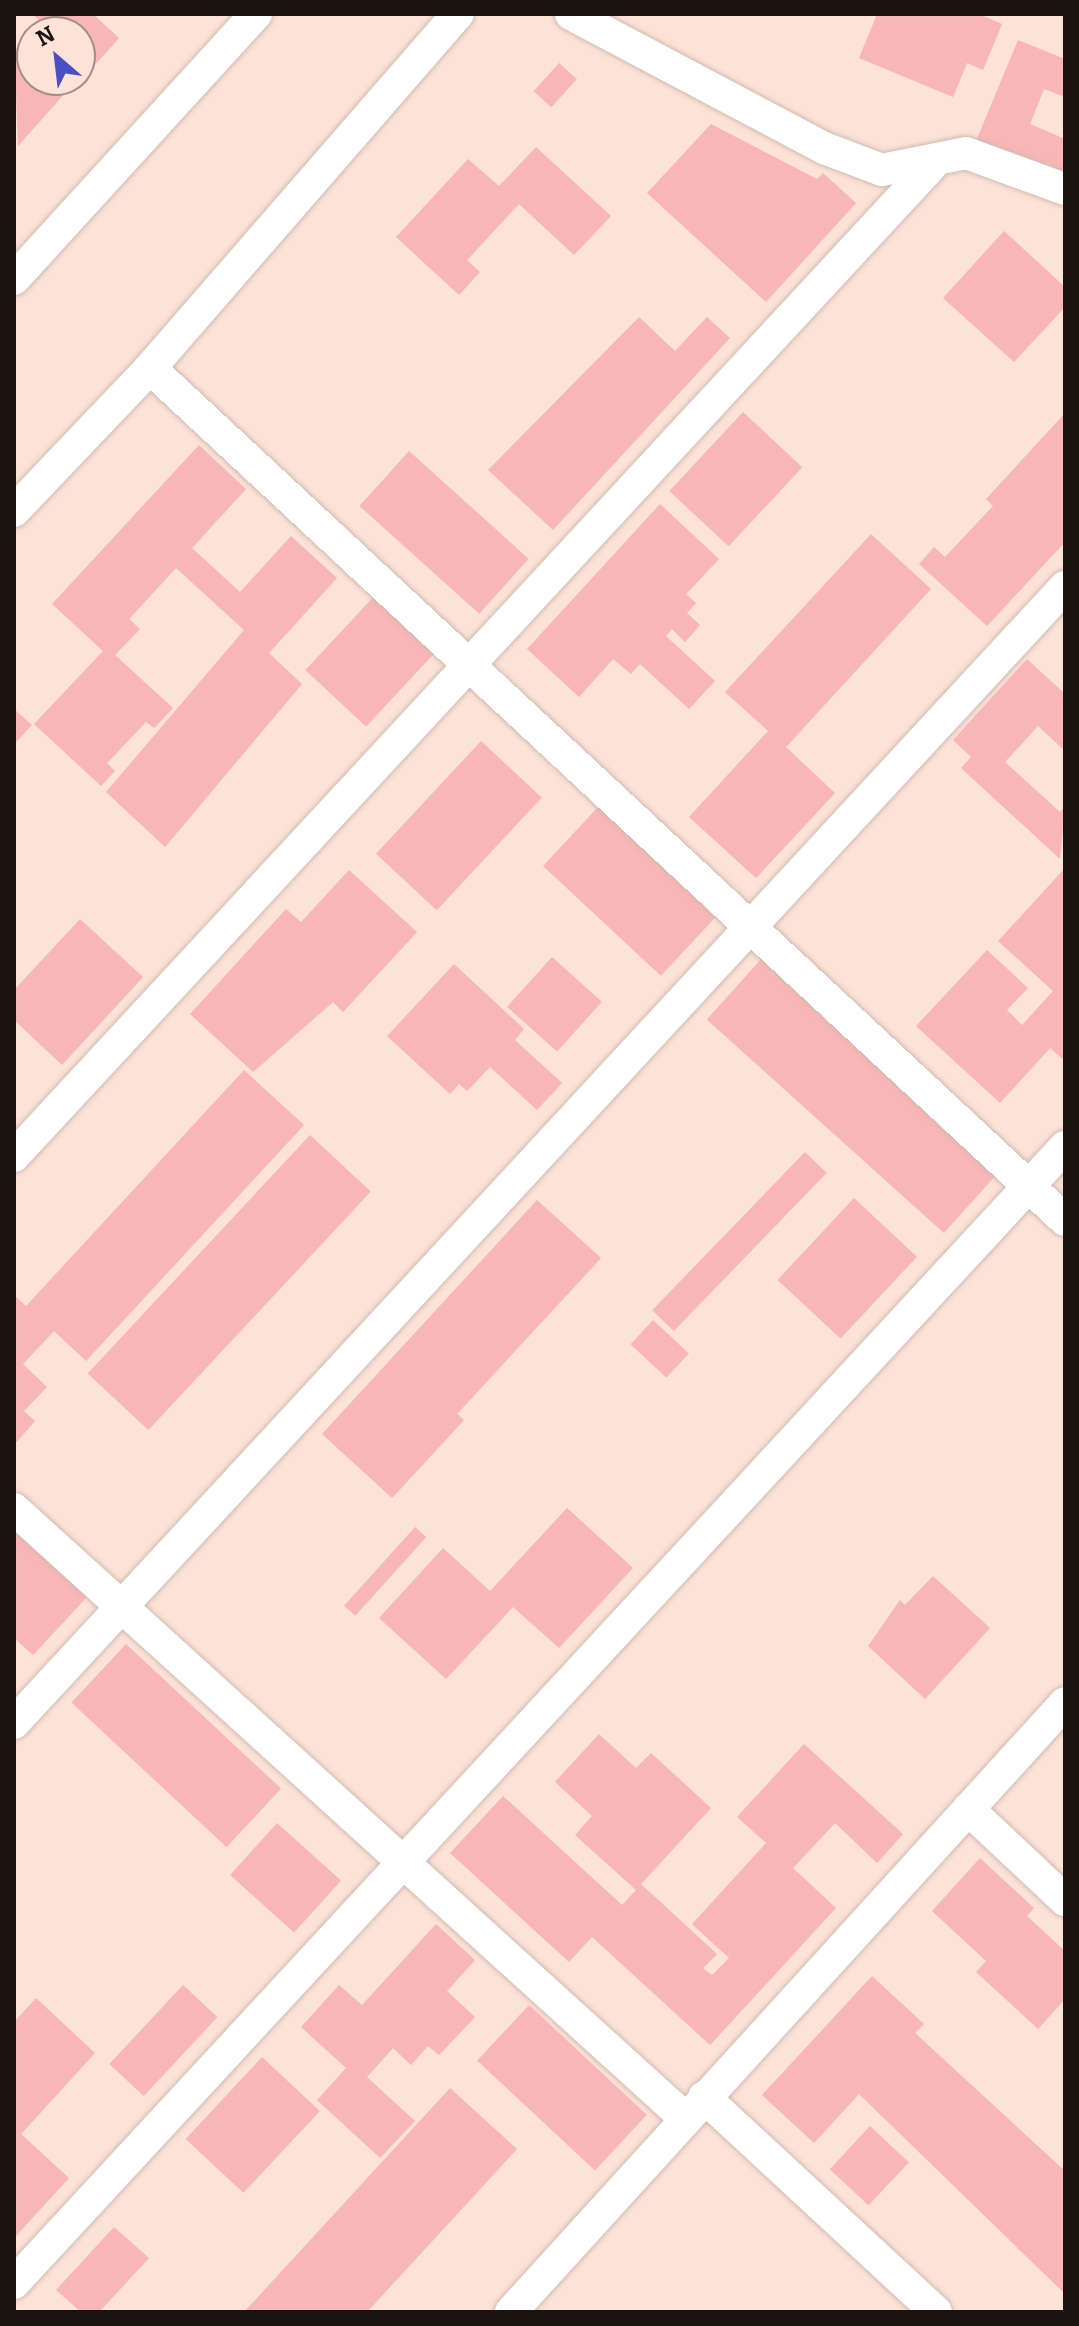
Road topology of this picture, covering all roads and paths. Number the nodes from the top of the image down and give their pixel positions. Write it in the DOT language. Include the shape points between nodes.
graph roads {
  1 [pos="256,14"];
  2 [pos="458,14"];
  3 [pos="571,14"];
  4 [pos="931,166"];
  5 [pos="1065,189"];
  6 [pos="14,279"];
  7 [pos="150,368"];
  8 [pos="14,511"];
  9 [pos="1065,587"];
  10 [pos="469,665"];
  11 [pos="751,927"];
  12 [pos="1065,1147"];
  13 [pos="14,1156"];
  14 [pos="1029,1186"];
  15 [pos="1065,1220"];
  16 [pos="14,1509"];
  17 [pos="122,1606"];
  18 [pos="1065,1703"];
  19 [pos="14,1723"];
  20 [pos="968,1809"];
  21 [pos="403,1862"];
  22 [pos="1065,1900"];
  23 [pos="694,2108"];
  24 [pos="14,2283"];
  25 [pos="511,2312"];
  26 [pos="936,2312"];
  1 -- 6 [label="street"];
  2 -- 7 [label="street"];
  3 -- 4 [label="street" via="824,148 882,170"];
  4 -- 5 [label="street" via="966,153"];
  4 -- 10 [label="street"];
  7 -- 8 [label="street"];
  7 -- 10 [label="street"];
  9 -- 11 [label="street"];
  10 -- 11 [label="street"];
  10 -- 13 [label="street"];
  11 -- 14 [label="street"];
  11 -- 17 [label="street"];
  12 -- 14 [label="street"];
  14 -- 15 [label="street"];
  14 -- 21 [label="street"];
  16 -- 17 [label="street"];
  17 -- 19 [label="street"];
  17 -- 21 [label="street"];
  18 -- 20 [label="street"];
  20 -- 22 [label="street"];
  20 -- 23 [label="street"];
  21 -- 23 [label="street"];
  21 -- 24 [label="street"];
  23 -- 25 [label="street"];
  23 -- 26 [label="street"];
}
